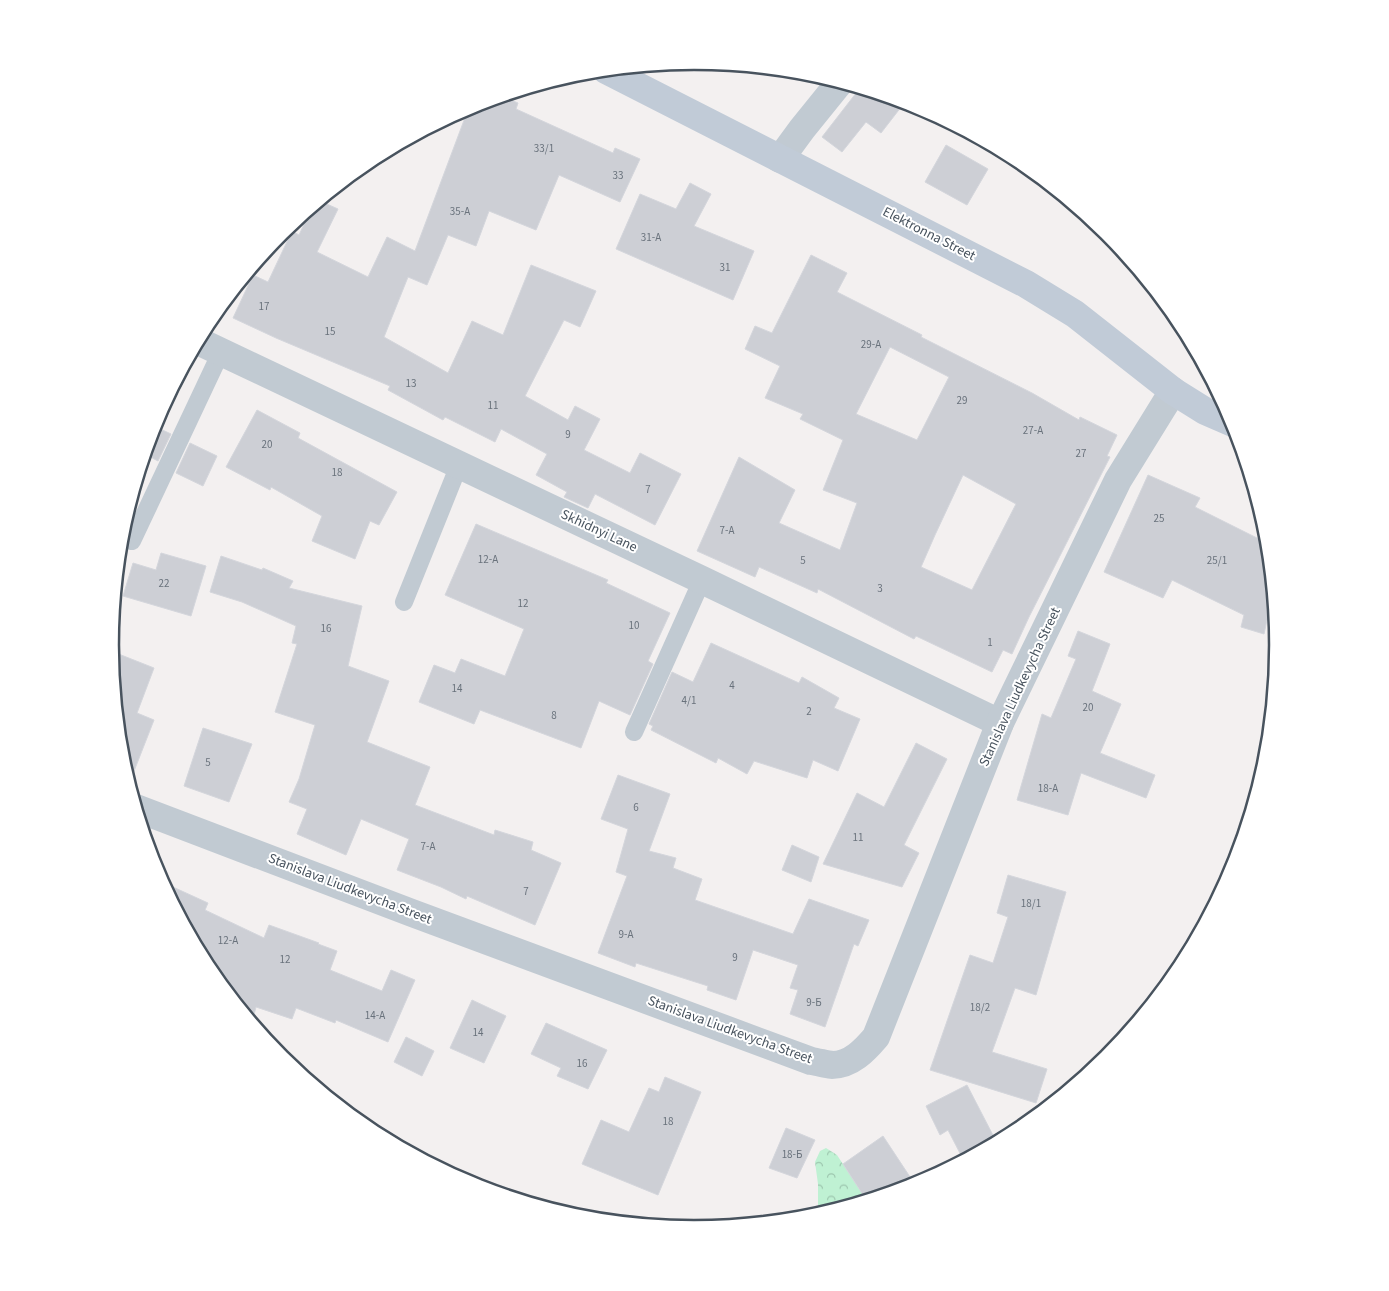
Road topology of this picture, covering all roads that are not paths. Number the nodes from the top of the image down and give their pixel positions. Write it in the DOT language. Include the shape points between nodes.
graph roads {
  1 [pos="617,75"];
  2 [pos="835,88"];
  3 [pos="780,159"];
  4 [pos="209,347"];
  5 [pos="1172,391"];
  6 [pos="1223,419"];
  7 [pos="459,465"];
  8 [pos="132,541"];
  9 [pos="702,580"];
  10 [pos="404,602"];
  11 [pos="1000,723"];
  12 [pos="634,732"];
  13 [pos="144,811"];
  1 -- 3 [label="street, Elektronna Street"];
  2 -- 3 [label="street"];
  3 -- 5 [label="street, Elektronna Street" via="1026,284 1075,314"];
  4 -- 7 [label="street, Skhidnyi Lane"];
  4 -- 8 [label="lane"];
  5 -- 6 [label="street, Elektronna Street"];
  5 -- 11 [label="street, Stanislava Liudkevycha Street" via="1118,480"];
  7 -- 9 [label="street, Skhidnyi Lane"];
  7 -- 10 [label="lane"];
  9 -- 11 [label="street, Skhidnyi Lane"];
  9 -- 12 [label="lane"];
  11 -- 13 [label="street, Stanislava Liudkevycha Street" via="876,1037 851,1060 834,1065 802,1058"];
}
